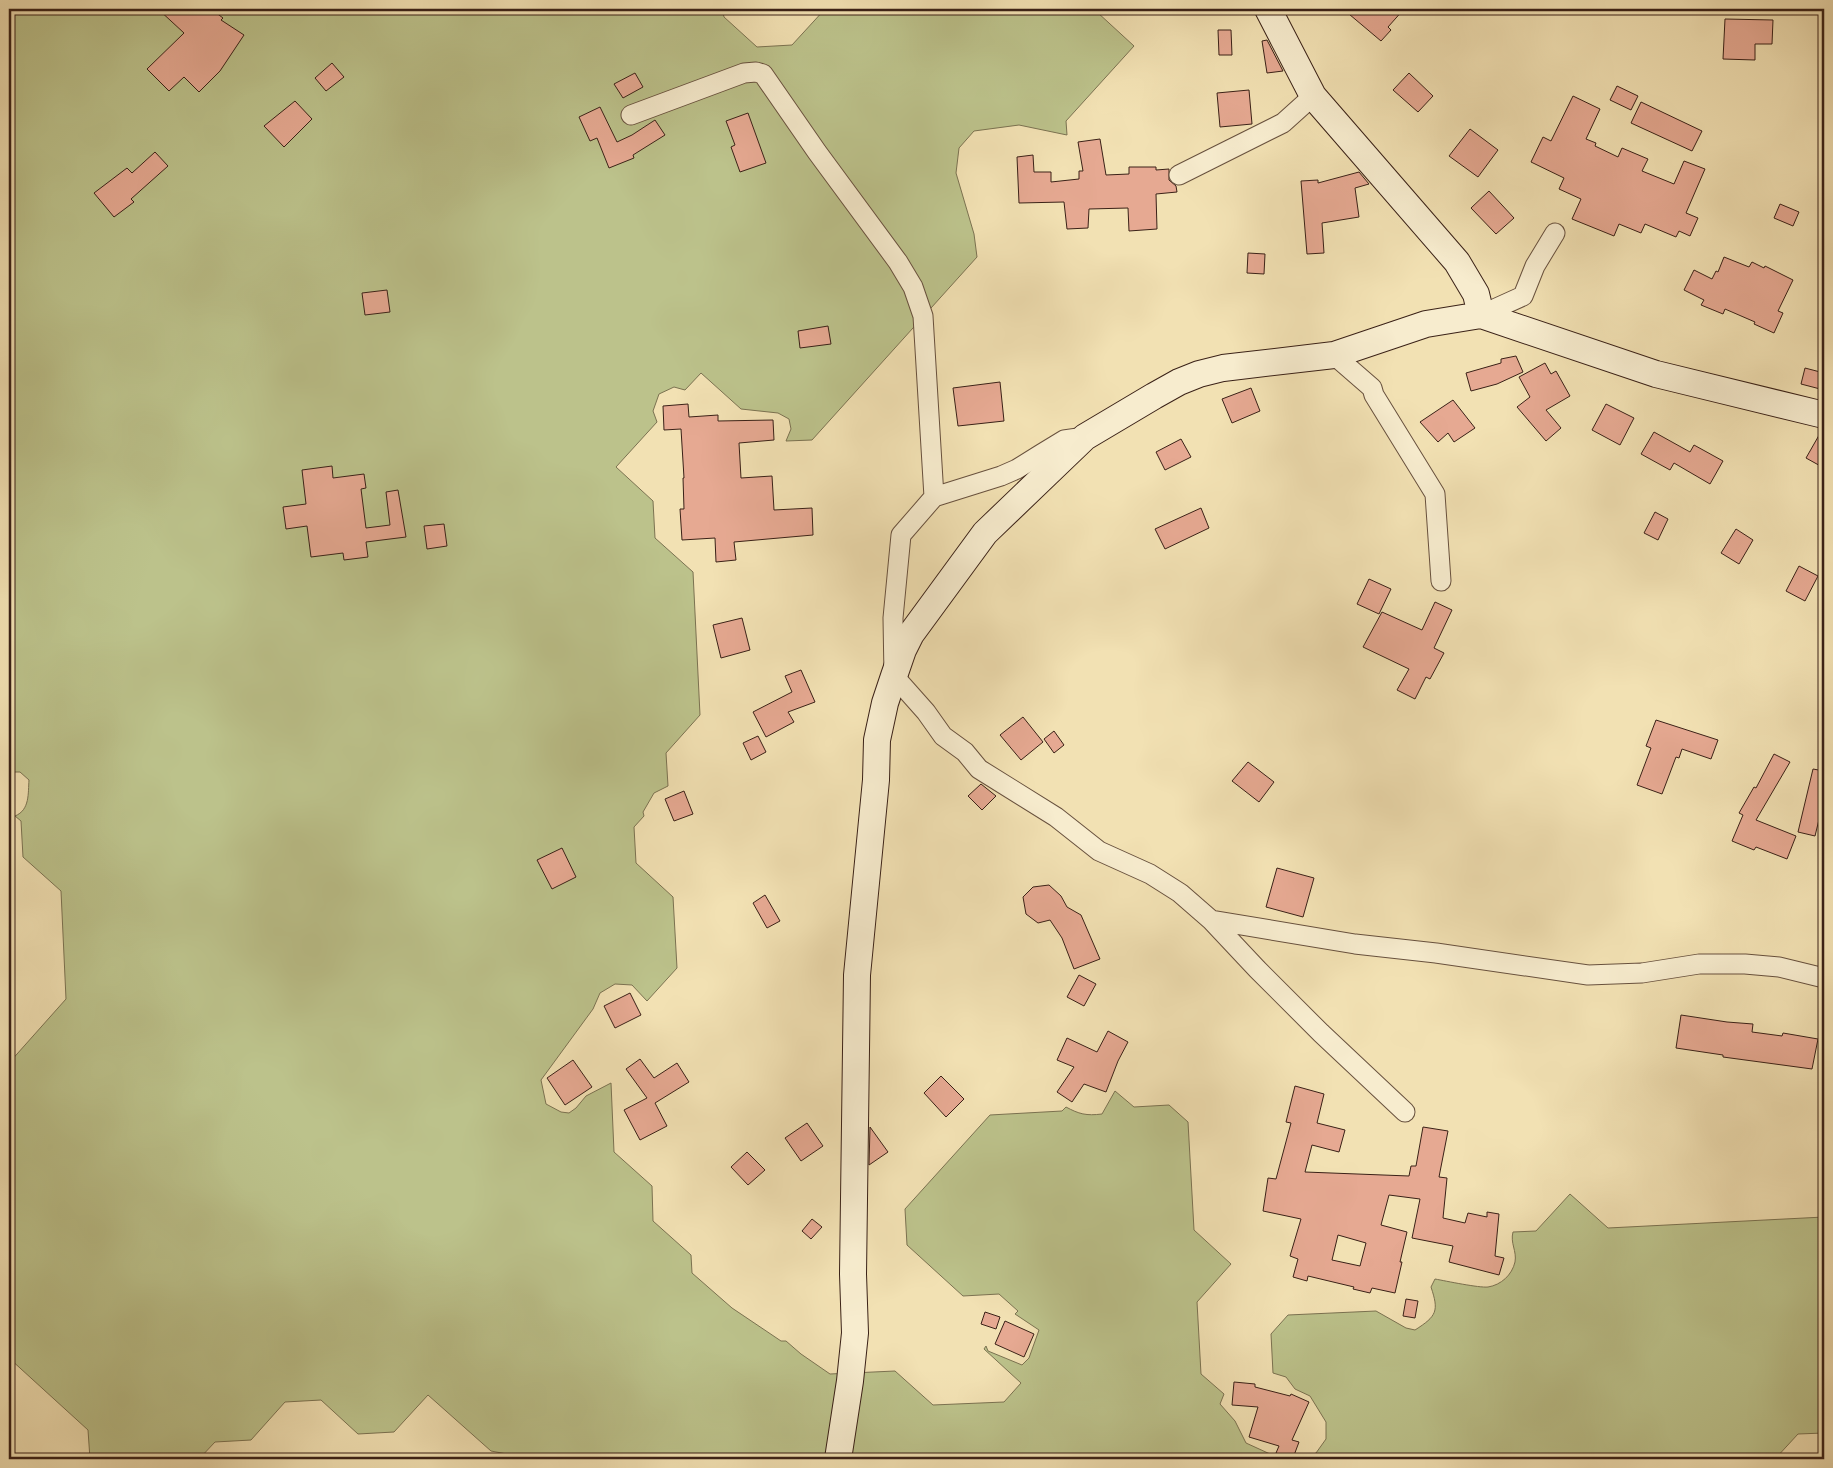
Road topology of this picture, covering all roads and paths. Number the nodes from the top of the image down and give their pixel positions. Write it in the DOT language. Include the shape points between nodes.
graph roads {
  1 [pos="1268,9"];
  2 [pos="1313,96"];
  3 [pos="631,115"];
  4 [pos="1179,175"];
  5 [pos="1555,233"];
  6 [pos="1481,315"];
  7 [pos="1334,355"];
  8 [pos="1824,415"];
  9 [pos="1086,437"];
  10 [pos="934,497"];
  11 [pos="1441,581"];
  12 [pos="894,676"];
  13 [pos="1211,920"];
  14 [pos="1824,978"];
  15 [pos="1405,1112"];
  16 [pos="838,1459"];
  1 -- 2 [label="street"];
  2 -- 4 [label="street" via="1283,123"];
  2 -- 6 [label="street" via="1457,262 1476,294"];
  3 -- 10 [label="street" via="744,74 763,74 913,287 923,316"];
  5 -- 6 [label="street" via="1535,266 1523,296"];
  6 -- 7 [label="street" via="1426,324"];
  6 -- 8 [label="street" via="1656,374"];
  7 -- 9 [label="street" via="1223,368 1199,374 1154,396"];
  7 -- 11 [label="street" via="1372,388 1435,494"];
  9 -- 10 [label="street" via="1064,440 1018,469"];
  9 -- 12 [label="street" via="973,547 911,634"];
  10 -- 12 [label="street" via="901,535 893,618"];
  12 -- 13 [label="street" via="944,736 965,752 979,769 1056,817 1099,851 1150,874 1180,893"];
  12 -- 16 [label="street" via="877,740 857,975 854,1333"];
  13 -- 14 [label="street" via="1355,944 1588,975 1642,974 1699,964 1746,964 1779,967"];
  13 -- 15 [label="street" via="1314,1027"];
}
